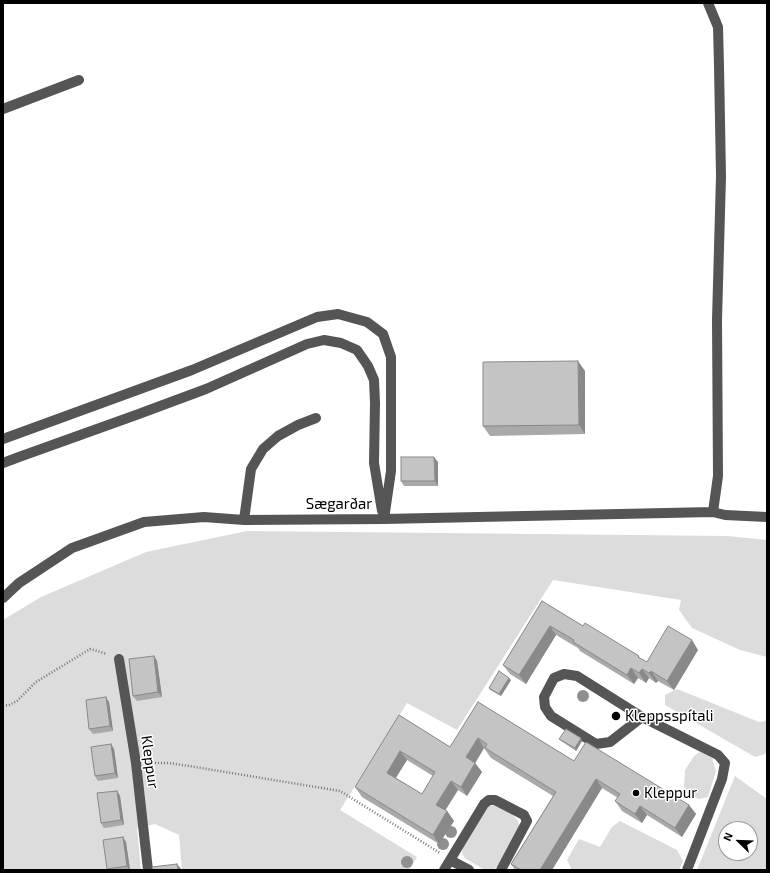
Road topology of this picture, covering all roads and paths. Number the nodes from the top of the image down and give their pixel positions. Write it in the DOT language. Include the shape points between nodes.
graph roads {
  1 [pos="708,3"];
  2 [pos="79,80"];
  3 [pos="3,109"];
  4 [pos="316,418"];
  5 [pos="3,439"];
  6 [pos="3,463"];
  7 [pos="713,512"];
  8 [pos="767,517"];
  9 [pos="384,519"];
  10 [pos="244,520"];
  11 [pos="3,598"];
  12 [pos="119,659"];
  13 [pos="3,706"];
  14 [pos="642,717"];
  15 [pos="136,764"];
  16 [pos="450,860"];
  17 [pos="148,870"];
  18 [pos="444,870"];
  19 [pos="469,870"];
  20 [pos="501,870"];
  21 [pos="687,870"];
  1 -- 7 [label="street" via="718,27 721,176 717,320 718,476"];
  2 -- 3 [label="street"];
  4 -- 10 [label="street" via="278,436 263,449 251,469"];
  5 -- 9 [label="street" via="192,370 317,317 338,314 367,322 383,334 391,357 391,471"];
  6 -- 9 [label="street" via="206,389 308,344 324,340 358,350 374,380 374,464"];
  7 -- 8 [label="street, Sægarðar"];
  7 -- 9 [label="street, Sægarðar"];
  9 -- 10 [label="street, Sægarðar"];
  10 -- 11 [label="street, Sægarðar" via="204,517 144,522 72,548 20,583"];
  12 -- 13 [label="path" via="90,649 36,682 17,701"];
  12 -- 15 [label="street, Kleppur"];
  14 -- 14 [label="street" via="576,676 564,674 554,678 544,697 545,707 551,716 596,744 610,742"];
  14 -- 21 [label="street" via="718,754 725,763 722,779"];
  15 -- 16 [label="path" via="169,763 340,792"];
  15 -- 17 [label="street, Kleppur"];
  16 -- 18 [label="street"];
  16 -- 19 [label="street"];
  16 -- 20 [label="street" via="484,804 489,800 495,800 524,815 527,821"];
}
